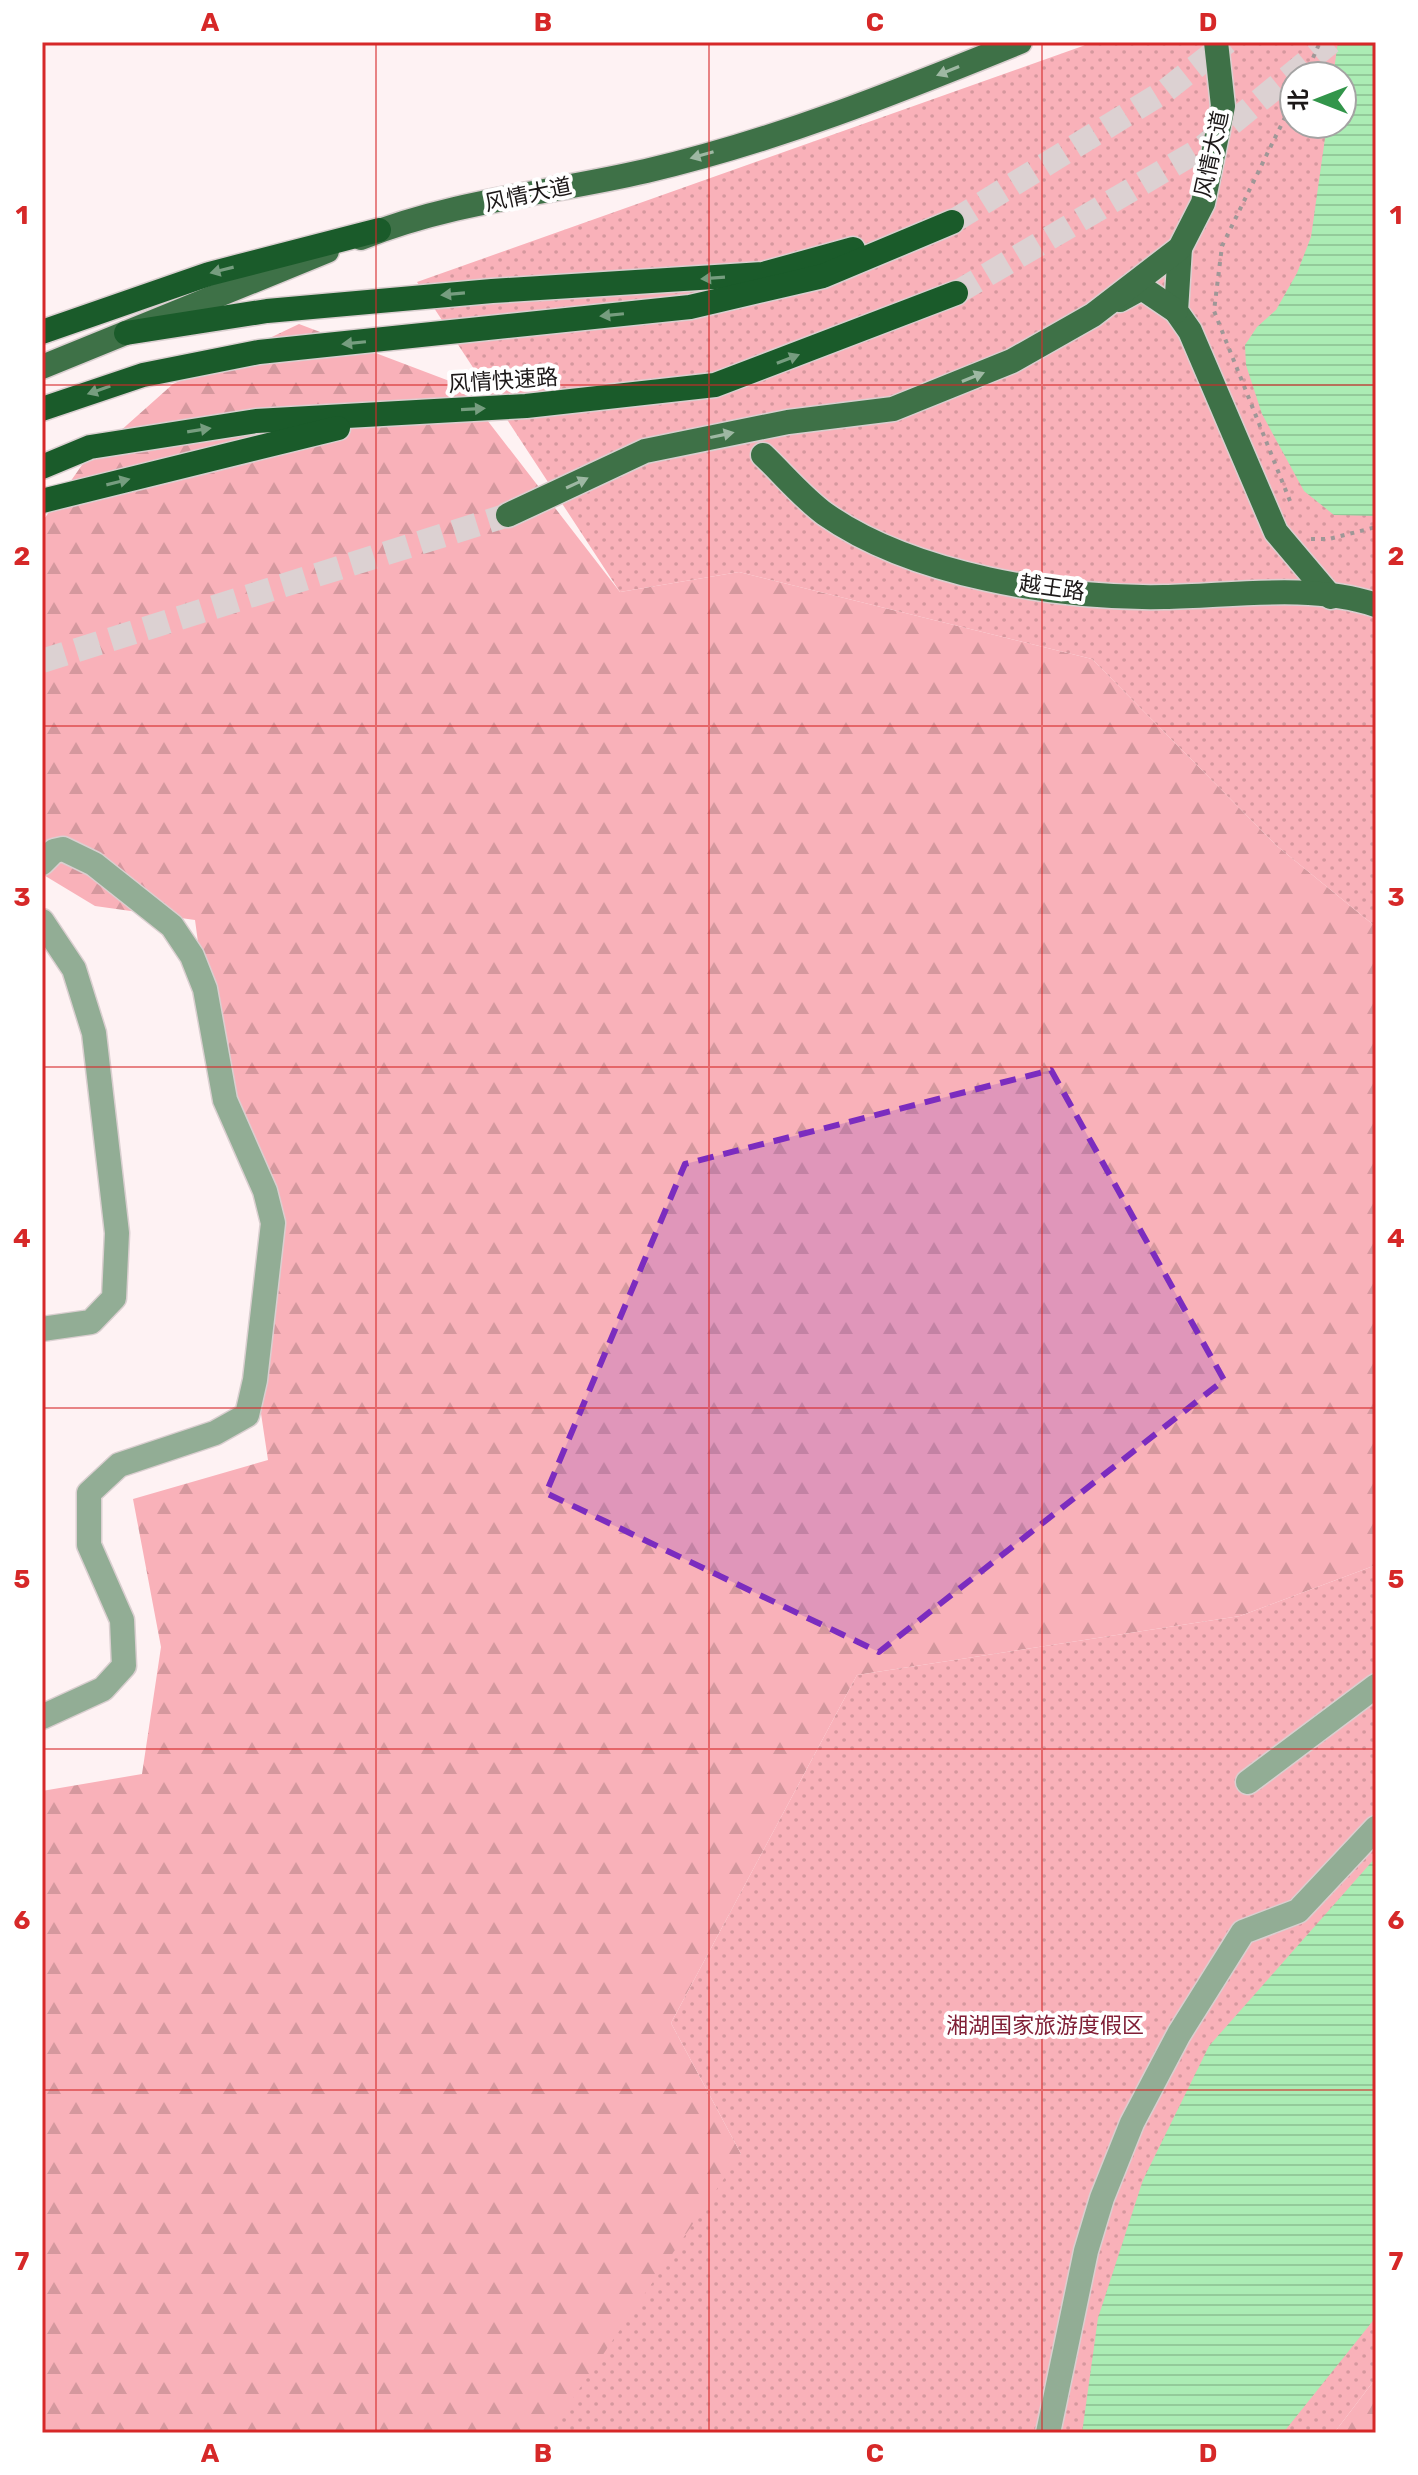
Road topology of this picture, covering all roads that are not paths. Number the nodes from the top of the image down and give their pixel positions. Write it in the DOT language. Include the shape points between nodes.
graph roads {
  1 [pos="1020,42"];
  2 [pos="1216,42"];
  3 [pos="379,230"];
  4 [pos="1180,248"];
  5 [pos="956,293"];
  6 [pos="1093,315"];
  7 [pos="1183,321"];
  8 [pos="42,332"];
  9 [pos="126,333"];
  10 [pos="42,367"];
  11 [pos="42,409"];
  12 [pos="395,413"];
  13 [pos="763,455"];
  14 [pos="42,467"];
  15 [pos="42,501"];
  16 [pos="508,515"];
  17 [pos="1331,597"];
  18 [pos="1376,605"];
  19 [pos="42,863"];
  20 [pos="42,921"];
  21 [pos="42,1329"];
  22 [pos="1376,1686"];
  23 [pos="42,1717"];
  24 [pos="1248,1782"];
  25 [pos="1376,1828"];
  26 [pos="1048,2433"];
  1 -- 3 [label="main road, 风情大道, one-way" via="835,117 645,171 506,197"];
  2 -- 4 [label="main road, 风情大道" via="1223,106 1203,203"];
  3 -- 8 [label="highway, one-way" via="209,274"];
  3 -- 9 [label="main road, 风情大道"];
  4 -- 6 [label="main road, 风情大道"];
  4 -- 7 [label="main road"];
  12 -- 5 [label="highway, 风情快速路, one-way" via="526,406 715,385"];
  6 -- 7 [label="main road" via="1142,288"];
  16 -- 6 [label="main road, 风情大道, one-way" via="645,451 788,422 893,409 1012,361"];
  7 -- 17 [label="main road" via="1276,532"];
  9 -- 10 [label="main road, 风情大道"];
  9 -- 11 [label="highway" via="267,311 763,274 952,222 823,276 690,307 259,352 143,375"];
  14 -- 12 [label="highway, 风情快速路, one-way" via="90,447 256,421"];
  15 -- 12 [label="highway, one-way"];
  13 -- 17 [label="main road, 越王路" via="825,513 888,547 946,567 1097,594"];
  17 -- 18 [label="main road, 越王路"];
  19 -- 23 [label="street" via="63,849 94,864 172,926 192,956 205,989 225,1100 265,1191 273,1223 247,1415 215,1433 119,1465 89,1493 89,1545 122,1620 124,1666 103,1689"];
  20 -- 21 [label="street" via="74,969 94,1033 117,1233 114,1298 91,1322"];
  22 -- 24 [label="street"];
  25 -- 26 [label="street" via="1298,1911 1243,1932 1179,2034 1132,2123 1102,2198 1082,2265"];
}
